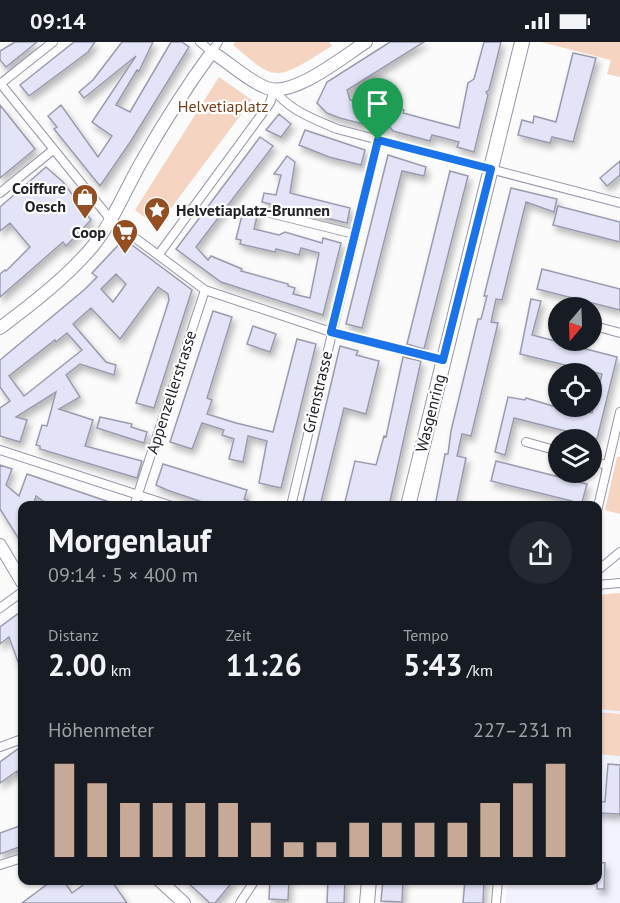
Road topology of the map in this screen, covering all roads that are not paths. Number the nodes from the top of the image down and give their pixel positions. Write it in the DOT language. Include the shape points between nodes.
graph roads {
  1 [pos="53,42"];
  2 [pos="200,42"];
  3 [pos="366,42"];
  4 [pos="522,42"];
  5 [pos="215,47"];
  6 [pos="0,84"];
  7 [pos="274,90"];
  8 [pos="378,140"];
  9 [pos="53,150"];
  10 [pos="491,169"];
  11 [pos="0,193"];
  12 [pos="620,203"];
  13 [pos="266,212"];
  14 [pos="111,220"];
  15 [pos="354,234"];
  16 [pos="159,254"];
  17 [pos="205,290"];
  18 [pos="0,328"];
  19 [pos="602,328"];
  20 [pos="331,332"];
  21 [pos="620,333"];
  22 [pos="443,360"];
  23 [pos="620,412"];
  24 [pos="526,442"];
  25 [pos="548,449"];
  26 [pos="0,450"];
  27 [pos="602,464"];
  28 [pos="607,465"];
  29 [pos="138,495"];
  30 [pos="136,501"];
  31 [pos="157,501"];
  32 [pos="292,501"];
  33 [pos="409,501"];
  34 [pos="599,501"];
  35 [pos="0,544"];
  36 [pos="620,552"];
  37 [pos="602,567"];
  38 [pos="18,575"];
  39 [pos="620,583"];
  40 [pos="602,585"];
  41 [pos="18,595"];
  42 [pos="0,608"];
  43 [pos="18,740"];
  44 [pos="0,747"];
  45 [pos="18,859"];
  46 [pos="0,865"];
  47 [pos="164,885"];
  48 [pos="252,885"];
  49 [pos="369,885"];
  50 [pos="498,885"];
  51 [pos="184,903"];
  52 [pos="240,903"];
  53 [pos="367,903"];
  54 [pos="496,903"];
  1 -- 6 [label="street"];
  2 -- 5 [label="street"];
  3 -- 7 [label="street" via="299,84"];
  4 -- 10 [label="main road, Wasgenring"];
  5 -- 7 [label="street" via="266,88"];
  5 -- 14 [label="street" via="142,160"];
  6 -- 9 [label="street"];
  7 -- 8 [label="street" via="283,102 302,114"];
  7 -- 16 [label="street" via="270,103"];
  8 -- 10 [label="street"];
  8 -- 15 [label="street, Grienstrasse"];
  9 -- 11 [label="street"];
  9 -- 14 [label="street"];
  10 -- 12 [label="street"];
  10 -- 22 [label="main road, Wasgenring"];
  13 -- 15 [label="street"];
  14 -- 16 [label="street"];
  14 -- 18 [label="street" via="92,247"];
  15 -- 20 [label="street, Grienstrasse"];
  16 -- 17 [label="street"];
  17 -- 20 [label="street"];
  17 -- 29 [label="street, Appenzellerstrasse"];
  19 -- 21 [label="street"];
  20 -- 22 [label="street"];
  20 -- 32 [label="street, Grienstrasse"];
  22 -- 33 [label="main road, Wasgenring"];
  23 -- 28 [label="street"];
  24 -- 25 [label="street"];
  26 -- 29 [label="street"];
  27 -- 28 [label="street"];
  28 -- 34 [label="street"];
  29 -- 30 [label="street, Appenzellerstrasse"];
  29 -- 31 [label="street"];
  35 -- 38 [label="street"];
  36 -- 37 [label="street"];
  39 -- 40 [label="street"];
  41 -- 42 [label="street"];
  43 -- 44 [label="street"];
  45 -- 46 [label="street"];
  47 -- 51 [label="street"];
  48 -- 52 [label="street"];
  49 -- 53 [label="main road"];
  50 -- 54 [label="street"];
}
